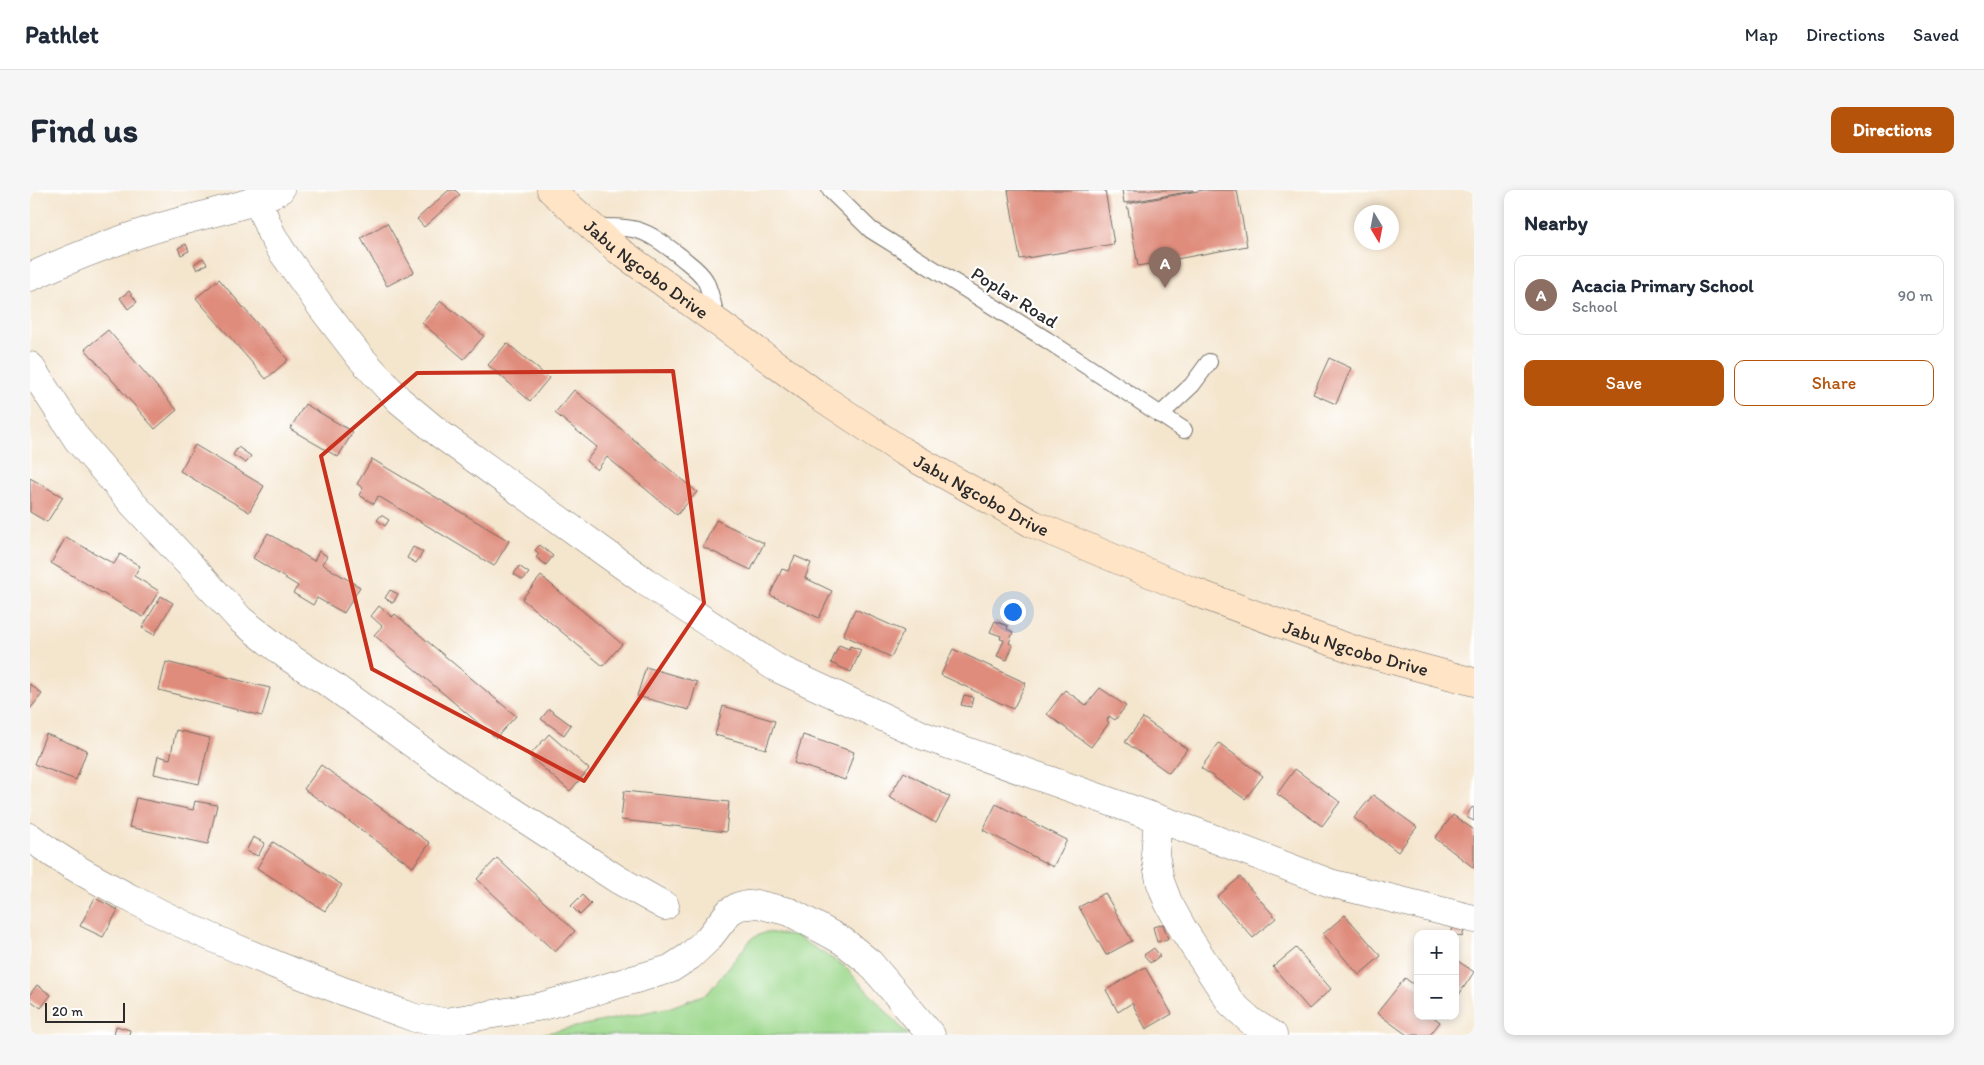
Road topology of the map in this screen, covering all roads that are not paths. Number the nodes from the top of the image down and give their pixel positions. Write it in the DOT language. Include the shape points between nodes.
graph roads {
  1 [pos="550,190"];
  2 [pos="830,190"];
  3 [pos="269,196"];
  4 [pos="30,277"];
  5 [pos="1209,362"];
  6 [pos="30,366"];
  7 [pos="1160,415"];
  8 [pos="1184,430"];
  9 [pos="1474,682"];
  10 [pos="1158,820"];
  11 [pos="30,837"];
  12 [pos="665,906"];
  13 [pos="1474,919"];
  14 [pos="931,1035"];
  15 [pos="1273,1035"];
  1 -- 9 [label="main road, Jabu Ngcobo Drive" via="618,250 718,325 902,451 1033,524 1187,589 1289,627 1355,650"];
  2 -- 7 [label="lane, Poplar Road" via="871,230"];
  3 -- 4 [label="street" via="118,240"];
  3 -- 10 [label="street" via="271,233 281,250 359,356 399,400 447,440 701,619 775,667 924,736"];
  5 -- 7 [label="lane" via="1192,385"];
  6 -- 12 [label="street" via="77,439 241,620 446,767 617,879"];
  7 -- 8 [label="lane, Poplar Road"];
  10 -- 13 [label="street" via="1330,883"];
  10 -- 15 [label="street" via="1155,854 1168,902 1231,1003"];
  11 -- 14 [label="street" via="58,858 225,944 415,1018 445,1022 543,1006 670,969 708,939 729,912 739,906 757,904 790,912 843,940 870,963"];
}
